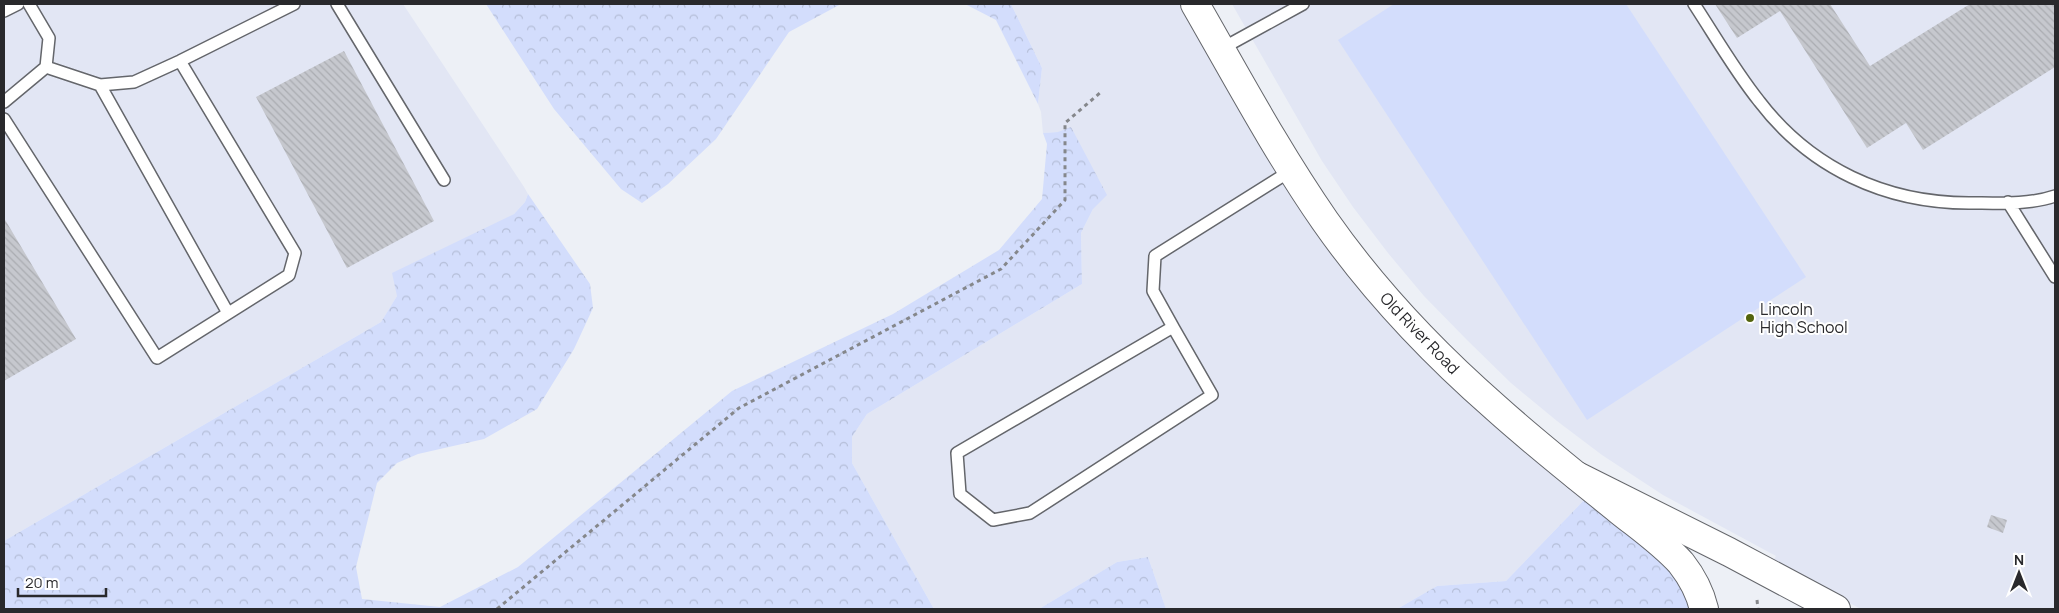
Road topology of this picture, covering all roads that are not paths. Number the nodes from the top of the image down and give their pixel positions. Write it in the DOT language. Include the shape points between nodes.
graph roads {
  1 [pos="18,4"];
  2 [pos="29,4"];
  3 [pos="294,4"];
  4 [pos="337,4"];
  5 [pos="1195,4"];
  6 [pos="1302,4"];
  7 [pos="1694,4"];
  8 [pos="4,10"];
  9 [pos="1221,49"];
  10 [pos="180,61"];
  11 [pos="46,67"];
  12 [pos="100,85"];
  13 [pos="4,102"];
  14 [pos="4,119"];
  15 [pos="1292,170"];
  16 [pos="444,180"];
  17 [pos="2055,196"];
  18 [pos="2008,202"];
  19 [pos="2055,277"];
  20 [pos="228,313"];
  21 [pos="1173,327"];
  22 [pos="1576,476"];
  23 [pos="1704,609"];
  24 [pos="1836,609"];
  1 -- 8 [label="lane"];
  2 -- 11 [label="lane" via="49,38"];
  3 -- 10 [label="lane"];
  4 -- 16 [label="lane"];
  5 -- 9 [label="main road, Old River Road"];
  6 -- 9 [label="lane"];
  7 -- 18 [label="lane" via="1760,102 1800,143 1831,166 1868,185 1908,198 1956,204"];
  9 -- 15 [label="main road, Old River Road"];
  10 -- 12 [label="lane" via="134,82"];
  10 -- 20 [label="lane" via="295,253 289,275"];
  11 -- 12 [label="lane"];
  11 -- 13 [label="lane"];
  12 -- 20 [label="lane"];
  14 -- 20 [label="lane" via="157,358"];
  15 -- 21 [label="lane" via="1155,256 1153,291"];
  15 -- 22 [label="main road, Old River Road" via="1348,253 1397,312 1472,388"];
  17 -- 18 [label="lane"];
  18 -- 19 [label="lane"];
  21 -- 21 [label="lane" via="957,453 960,494 993,520 1030,513 1212,395"];
  22 -- 23 [label="main road, Old River Road" via="1680,562 1698,589"];
  22 -- 24 [label="main road"];
}
